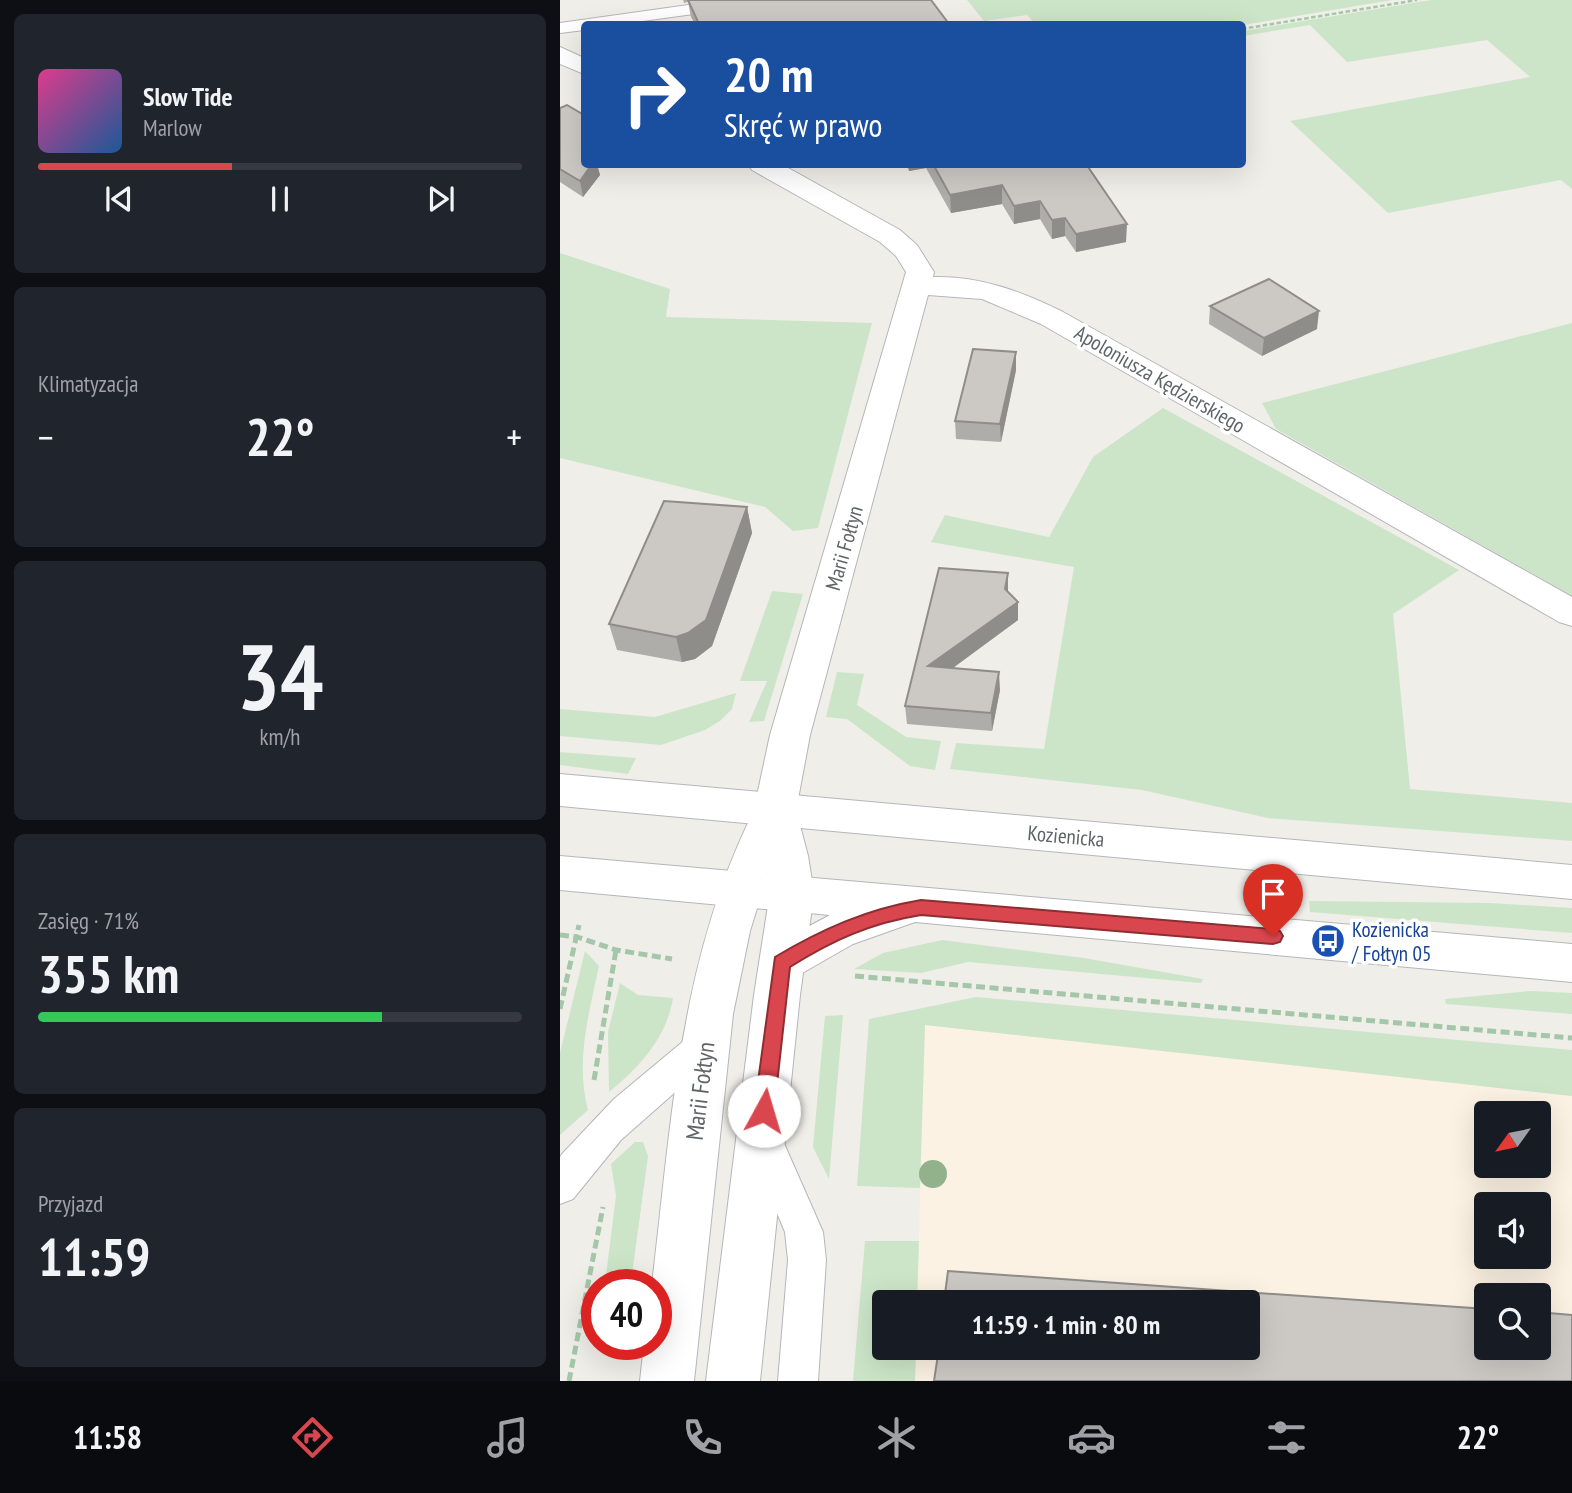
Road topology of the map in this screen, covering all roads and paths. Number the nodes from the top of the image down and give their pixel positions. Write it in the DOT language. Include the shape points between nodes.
graph roads {
  1 [pos="759,0"];
  2 [pos="1417,0"];
  3 [pos="604,21"];
  4 [pos="581,24"];
  5 [pos="560,27"];
  6 [pos="1246,28"];
  7 [pos="560,54"];
  8 [pos="580,76"];
  9 [pos="768,168"];
  10 [pos="918,286"];
  11 [pos="1572,613"];
  12 [pos="560,790"];
  13 [pos="775,810"];
  14 [pos="560,873"];
  15 [pos="1572,882"];
  16 [pos="740,889"];
  17 [pos="792,893"];
  18 [pos="921,907"];
  19 [pos="579,925"];
  20 [pos="560,935"];
  21 [pos="577,937"];
  22 [pos="718,963"];
  23 [pos="1572,963"];
  24 [pos="782,966"];
  25 [pos="560,1009"];
  26 [pos="1572,1038"];
  27 [pos="705,1045"];
  28 [pos="761,1134"];
  29 [pos="560,1187"];
  30 [pos="667,1381"];
  31 [pos="733,1381"];
  32 [pos="798,1381"];
  1 -- 3 [label="lane"];
  2 -- 6 [label="path"];
  4 -- 5 [label="lane"];
  7 -- 8 [label="street"];
  9 -- 10 [label="street" via="890,236 920,272"];
  10 -- 11 [label="street, Apoloniusza Kędzierskiego" via="981,287 1022,303"];
  10 -- 13 [label="street, Marii Fołtyn" via="790,735"];
  12 -- 13 [label="street, Kozienicka"];
  13 -- 15 [label="street, Kozienicka"];
  13 -- 16 [label="street, Marii Fołtyn" via="752,851"];
  13 -- 17 [label="street, Marii Fołtyn"];
  14 -- 16 [label="street"];
  16 -- 17 [label="street"];
  16 -- 22 [label="street, Marii Fołtyn"];
  17 -- 18 [label="street"];
  17 -- 24 [label="street, Marii Fołtyn"];
  18 -- 23 [label="street"];
  18 -- 24 [label="street" via="882,914 816,942"];
  19 -- 21 [label="path"];
  20 -- 21 [label="path"];
  21 -- 22 [label="path" via="647,956"];
  21 -- 25 [label="path"];
  22 -- 27 [label="street, Marii Fołtyn"];
  24 -- 26 [label="path"];
  24 -- 28 [label="street, Marii Fołtyn"];
  27 -- 29 [label="lane" via="602,1131"];
  27 -- 30 [label="street, Marii Fołtyn"];
  28 -- 31 [label="street, Marii Fołtyn"];
  28 -- 32 [label="lane" via="804,1232 807,1260"];
}
